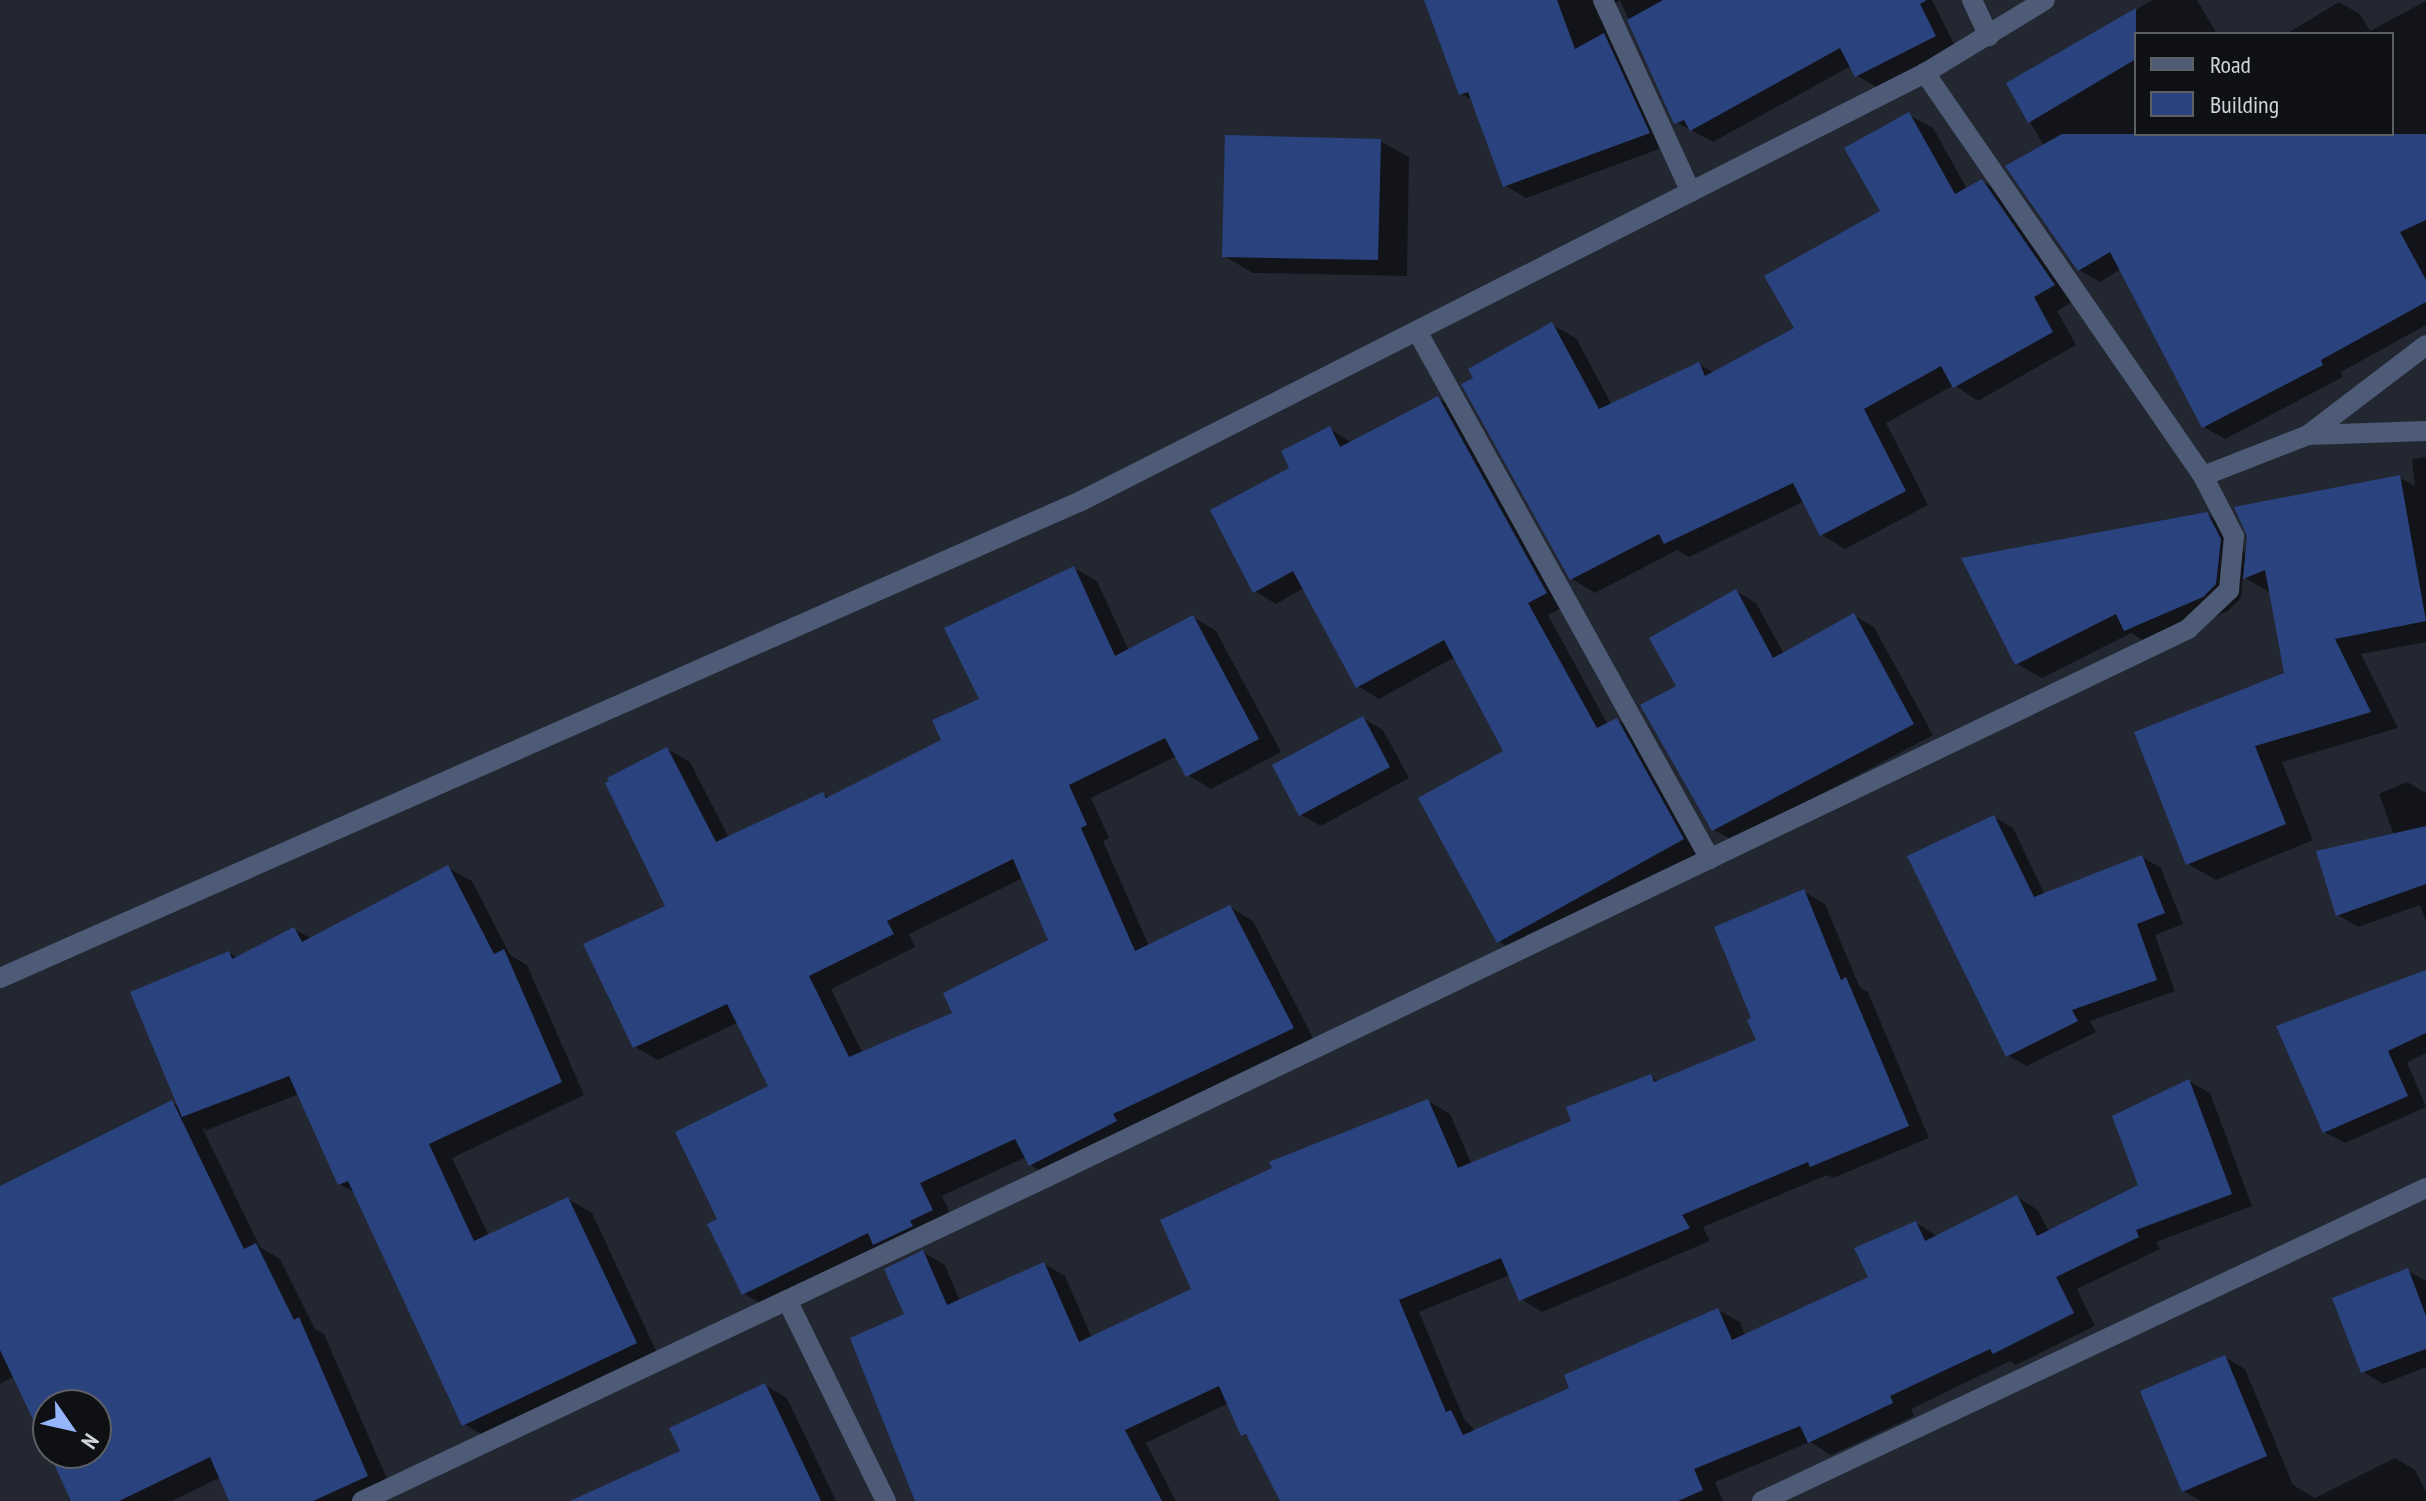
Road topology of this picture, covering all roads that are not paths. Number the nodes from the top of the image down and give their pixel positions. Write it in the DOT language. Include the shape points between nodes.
graph roads {
  1 [pos="1603,0"];
  2 [pos="1972,0"];
  3 [pos="2045,0"];
  4 [pos="1989,36"];
  5 [pos="1925,73"];
  6 [pos="1691,192"];
  7 [pos="1417,331"];
  8 [pos="2426,345"];
  9 [pos="2426,431"];
  10 [pos="2308,435"];
  11 [pos="2203,476"];
  12 [pos="1710,859"];
  13 [pos="0,978"];
  14 [pos="2426,1188"];
  15 [pos="787,1300"];
  16 [pos="362,1501"];
  17 [pos="886,1501"];
  18 [pos="1762,1501"];
  1 -- 6 [label="street"];
  2 -- 4 [label="street"];
  3 -- 4 [label="street"];
  4 -- 5 [label="street"];
  5 -- 6 [label="street"];
  5 -- 11 [label="street"];
  6 -- 7 [label="street"];
  7 -- 12 [label="street"];
  7 -- 13 [label="street" via="1081,501"];
  8 -- 10 [label="street"];
  9 -- 10 [label="street"];
  10 -- 11 [label="street"];
  11 -- 12 [label="street" via="2234,536 2229,590 2188,629"];
  12 -- 15 [label="street"];
  14 -- 18 [label="street"];
  15 -- 16 [label="street"];
  15 -- 17 [label="street"];
}
